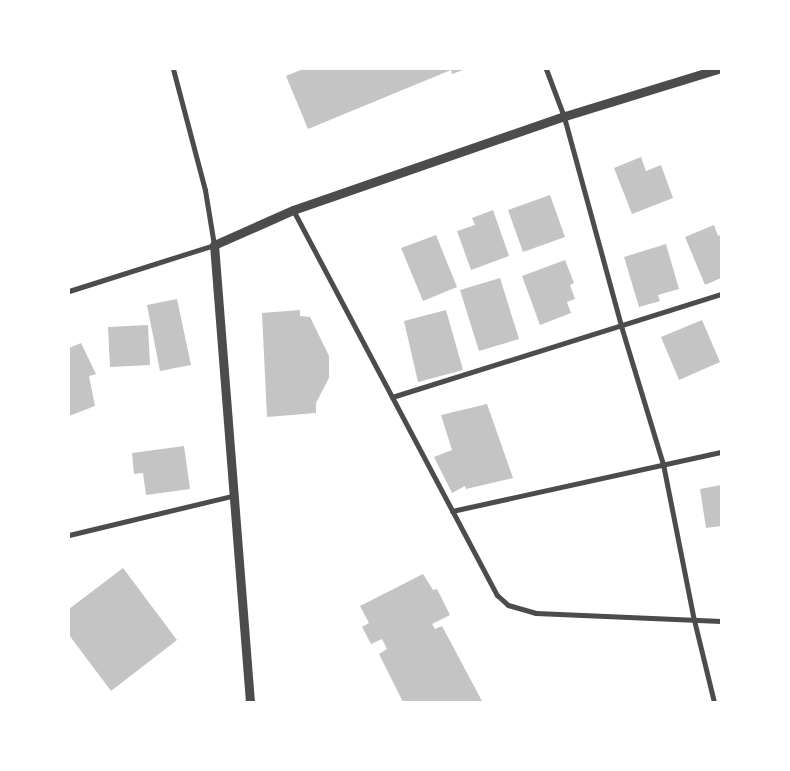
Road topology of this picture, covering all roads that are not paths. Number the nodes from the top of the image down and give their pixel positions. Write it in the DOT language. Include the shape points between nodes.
graph roads {
  1 [pos="173,69"];
  2 [pos="546,69"];
  3 [pos="718,69"];
  4 [pos="564,117"];
  5 [pos="293,210"];
  6 [pos="214,246"];
  7 [pos="69,291"];
  8 [pos="721,294"];
  9 [pos="621,326"];
  10 [pos="392,397"];
  11 [pos="721,452"];
  12 [pos="663,464"];
  13 [pos="235,495"];
  14 [pos="452,512"];
  15 [pos="69,535"];
  16 [pos="694,620"];
  17 [pos="721,621"];
  18 [pos="250,702"];
  19 [pos="714,702"];
  1 -- 6 [label="street" via="205,190"];
  2 -- 4 [label="street"];
  3 -- 4 [label="street"];
  4 -- 5 [label="street"];
  4 -- 9 [label="street"];
  5 -- 6 [label="street"];
  5 -- 10 [label="street"];
  6 -- 7 [label="street"];
  6 -- 13 [label="street"];
  8 -- 9 [label="street"];
  9 -- 10 [label="street"];
  9 -- 12 [label="street"];
  10 -- 14 [label="street"];
  11 -- 12 [label="street"];
  12 -- 14 [label="street"];
  12 -- 16 [label="street"];
  13 -- 15 [label="street"];
  13 -- 18 [label="street"];
  14 -- 16 [label="street" via="497,595 508,605 536,613"];
  16 -- 17 [label="street"];
  16 -- 19 [label="street"];
}
